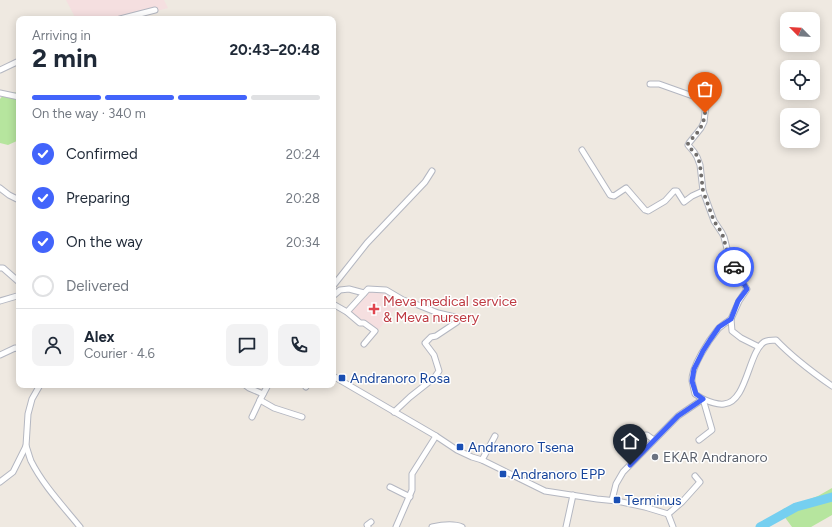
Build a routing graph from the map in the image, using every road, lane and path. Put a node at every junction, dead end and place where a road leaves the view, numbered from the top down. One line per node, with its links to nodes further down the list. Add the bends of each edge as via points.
1 (155, 10): 2 (street)
2 (132, 16)
3 (16, 62): 4 (street)
4 (0, 70)
5 (650, 84): 11 (street, via 659,84 704,100 706,104 704,122 688,143 698,157)
6 (0, 93): 7 (street)
7 (16, 96)
8 (582, 150): 11 (street, via 610,194 614,196 626,188 645,210 648,211 665,201 674,191 677,191 684,202)
9 (432, 171): 15 (street, via 425,182 367,242)
10 (0, 188): 12 (street)
11 (703, 191): 22 (street, via 714,221 722,233 730,260 747,289 738,301)
12 (16, 198)
13 (0, 268): 14 (street)
14 (16, 279)
15 (336, 282)
16 (336, 293): 17 (street, via 349,289)
17 (364, 293): 21 (street); 35 (street, via 368,289 386,290 403,300 455,317 457,322 436,336 430,337 425,343 434,355 439,371)
18 (16, 296): 19 (street)
19 (0, 300)
20 (336, 306): 21 (street)
21 (347, 312): 23 (street, via 375,331)
22 (731, 319): 24 (street, via 732,331); 33 (street, via 719,327 694,369 692,381 696,394)
23 (364, 344)
24 (759, 347): 28 (street, via 765,342 776,340); 33 (street, via 734,400 714,404)
25 (16, 348): 26 (street)
26 (0, 355)
27 (336, 378): 35 (street)
28 (832, 386)
29 (38, 388): 43 (street, via 28,414)
30 (248, 388): 32 (street)
31 (266, 388): 32 (street)
32 (262, 394): 34 (street)
33 (703, 399): 41 (street, via 678,416); 42 (street, via 712,430)
34 (260, 400): 36 (street); 37 (street, via 274,408)
35 (394, 412): 38 (street)
36 (252, 417)
37 (302, 417)
38 (436, 436): 44 (street, via 457,450); 49 (street, via 412,474)
39 (495, 436): 44 (street)
40 (622, 436): 41 (street, via 628,432 637,436 647,435)
41 (654, 440): 50 (street, via 623,472 616,484)
42 (699, 440)
43 (26, 446): 46 (street, via 13,472); 52 (street, via 38,473)
44 (482, 460): 48 (street, via 545,491)
45 (695, 476): 51 (street, via 700,482)
46 (0, 482)
47 (390, 487): 49 (street)
48 (573, 495): 50 (street); 56 (street)
49 (410, 497): 53 (street)
50 (612, 500): 51 (street)
51 (668, 514): 57 (street)
52 (80, 527)
53 (396, 527)
54 (432, 527): 55 (street)
55 (462, 527)
56 (566, 527)
57 (673, 527)

